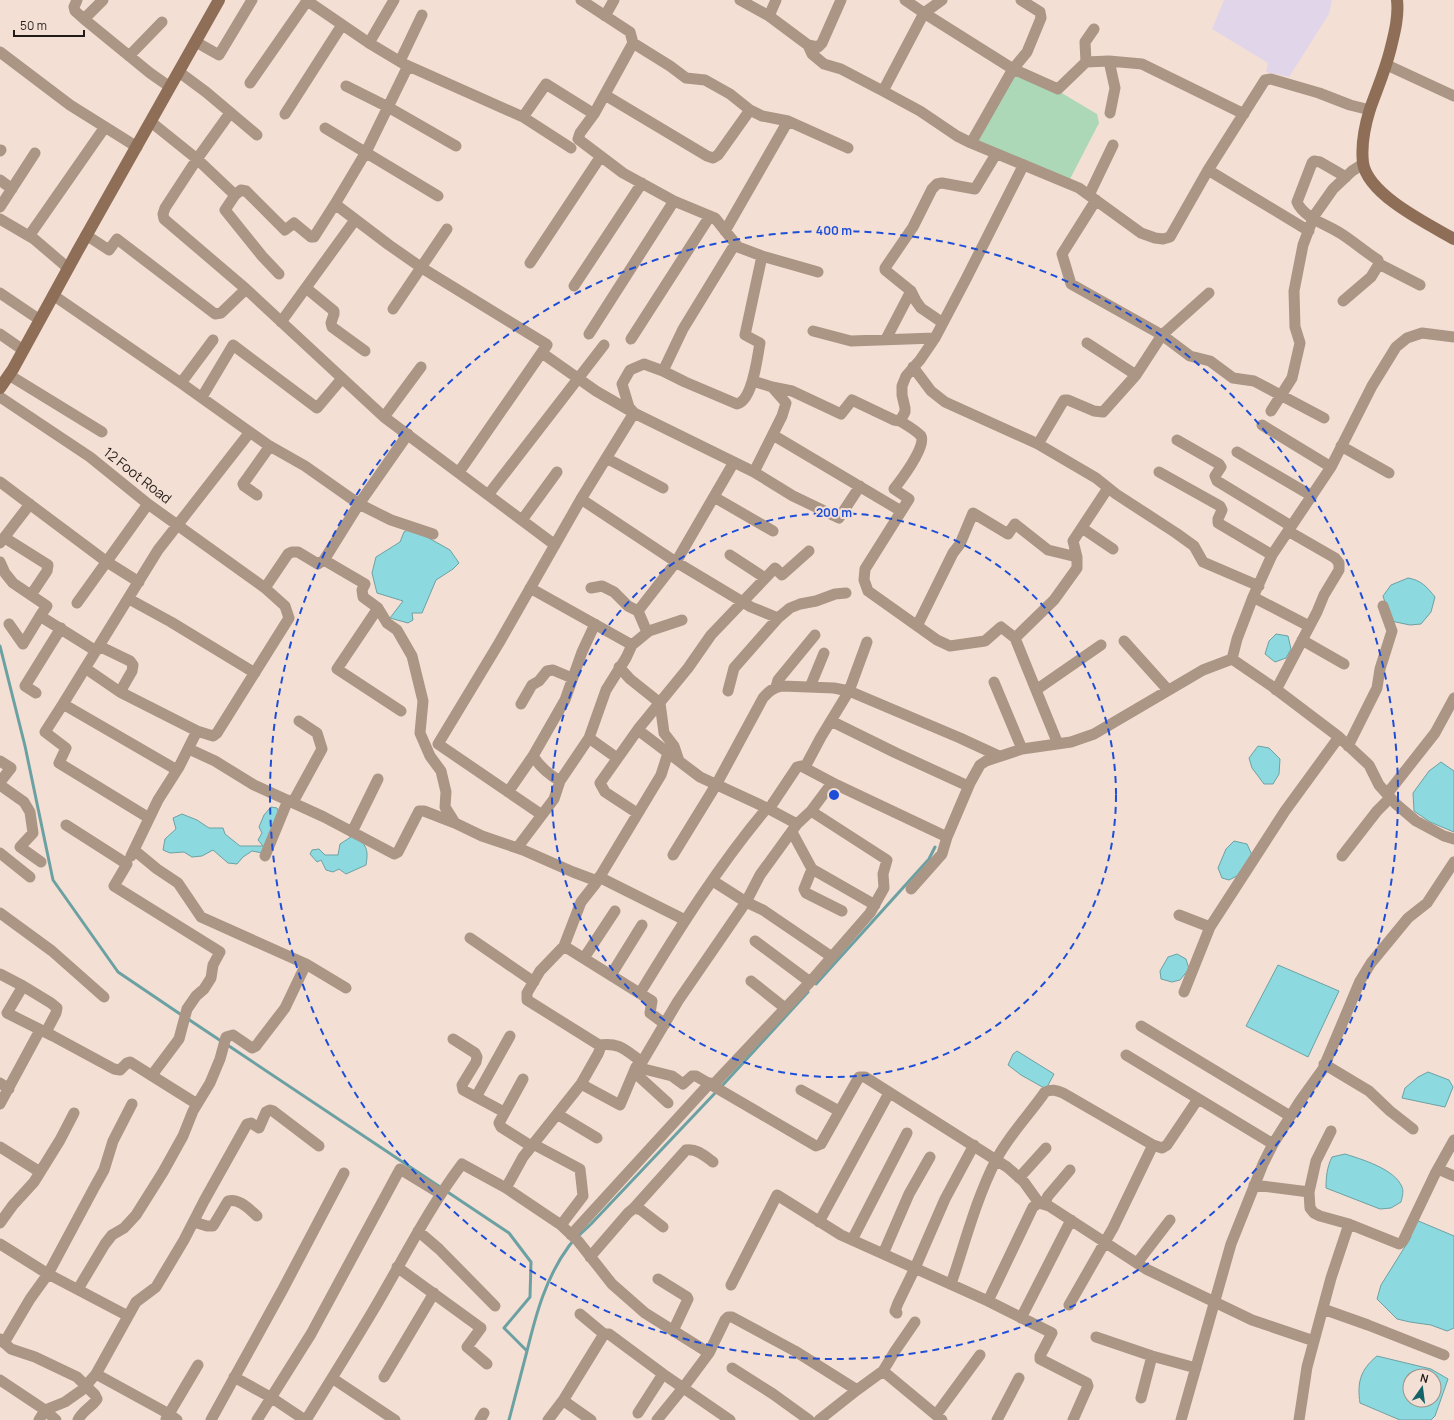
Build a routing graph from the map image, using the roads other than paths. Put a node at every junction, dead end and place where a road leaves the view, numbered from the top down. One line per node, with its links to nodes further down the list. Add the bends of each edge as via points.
1 (77, 0): 20 (street, via 75,11)
2 (103, 0): 20 (street)
3 (219, 0): 24 (street)
4 (252, 0): 24 (street, via 219,55)
5 (307, 0): 22 (street); 36 (street)
6 (394, 0): 25 (street)
7 (580, 0): 18 (street)
8 (614, 0): 18 (street)
9 (740, 0): 19 (street)
10 (776, 0): 19 (street)
11 (841, 0): 27 (street, via 822,43 818,47)
12 (905, 0): 16 (street)
13 (942, 0): 16 (street)
14 (1021, 0): 34 (street, via 1040,12 1041,18 1027,52)
15 (1397, 0): 33 (street, via 1395,28)
16 (924, 13): 34 (street); 39 (street)
17 (422, 15): 32 (street)
18 (605, 16): 26 (street, via 630,32)
19 (769, 16): 27 (street)
20 (84, 19): 29 (street)
21 (162, 22): 29 (street)
22 (342, 25): 25 (street); 47 (street)
23 (1094, 29): 31 (street, via 1085,42)
24 (196, 42): 35 (street)
25 (369, 43): 32 (street)
26 (633, 43): 40 (street); 43 (street, via 686,78 705,80 730,94)
27 (808, 45): 39 (street, via 812,54 824,64 840,69)
28 (1, 55): 53 (street)
29 (129, 56): 38 (street)
30 (1109, 61): 31 (street); 46 (street, via 1115,88); 49 (street, via 1142,64)
31 (1086, 62): 34 (street, via 1058,89)
32 (404, 64): 42 (street); 50 (street)
33 (1387, 65): 41 (street); 44 (street)
34 (1013, 69): 56 (street)
35 (179, 72): 38 (street); 45 (street)
36 (250, 83)
37 (346, 86): 42 (street)
38 (170, 87): 52 (street)
39 (883, 91): 56 (street)
40 (605, 95): 43 (street, via 713,158 718,155); 48 (street)
41 (1454, 96)
42 (388, 107): 58 (street); 62 (street)
43 (750, 110): 51 (street, via 762,116)
44 (1370, 110): 49 (street, via 1271,79 1265,80); 67 (street, via 1362,146)
45 (230, 113): 55 (street); 66 (street)
46 (1110, 113)
47 (285, 114)
48 (594, 114): 50 (street, via 546,84); 65 (street, via 578,139)
49 (1244, 114): 69 (street)
50 (523, 117): 60 (street)
51 (788, 121): 61 (street); 85 (street)
52 (151, 122): 59 (street); 66 (street)
53 (105, 127): 59 (street); 88 (street)
54 (325, 128): 62 (street)
55 (257, 135)
56 (970, 143): 64 (street)
57 (1114, 145): 76 (street)
58 (456, 146)
59 (136, 147): 87 (street)
60 (571, 148)
61 (848, 148)
62 (366, 152): 75 (street); 78 (street)
63 (35, 153): 73 (street)
64 (996, 154): 68 (street); 102 (street, via 975,189 942,183 932,189 914,227 885,268)
65 (601, 156): 72 (street, via 623,173); 92 (street)
66 (197, 159): 74 (street); 101 (street, via 165,208 164,219)
67 (1363, 164): 70 (street); 89 (street, via 1371,181 1391,202)
68 (1023, 166): 76 (street, via 1079,188); 110 (street)
69 (1208, 170): 76 (street, via 1170,237 1155,238 1141,233); 86 (street)
70 (1346, 177): 82 (street, via 1333,189); 82 (street, via 1320,162 1312,163 1297,202)
71 (0, 180): 73 (street)
72 (642, 183): 77 (street); 99 (street)
73 (12, 189): 79 (street)
74 (235, 195): 78 (street, via 241,190 246,191 284,229 294,223 313,238); 97 (street, via 225,210)
75 (438, 196)
76 (1093, 197): 114 (street, via 1062,254 1071,284)
77 (674, 201): 80 (street); 113 (street)
78 (335, 204): 83 (street)
79 (0, 207)
80 (710, 216): 85 (street, via 715,218); 117 (street)
81 (0, 219): 88 (street)
82 (1313, 219): 86 (street); 93 (street, via 1340,233 1378,260)
83 (356, 220): 95 (street); 100 (street)
84 (447, 229): 95 (street)
85 (725, 231): 90 (street)
86 (1308, 231): 136 (street, via 1294,291 1295,327 1300,343 1292,378)
87 (86, 235): 94 (street); 101 (street, via 109,250 117,239 215,314 221,313)
88 (29, 236): 94 (street)
89 (1454, 239)
90 (735, 244): 91 (street); 127 (street, via 683,330)
91 (762, 256): 96 (street); 132 (street, via 745,335 760,343)
92 (530, 263)
93 (1379, 264): 98 (street); 106 (street, via 1370,277)
94 (68, 268): 105 (street)
95 (422, 268): 107 (street); 124 (street, via 546,344)
96 (818, 272)
97 (279, 274)
98 (1420, 285)
99 (574, 286)
100 (306, 288): 109 (street); 123 (street, via 334,312 332,326)
101 (246, 289): 109 (street)
102 (911, 290): 110 (street, via 921,308); 119 (street)
103 (0, 293): 108 (street)
104 (1208, 293): 114 (street)
105 (54, 294): 108 (street); 133 (street)
106 (1343, 301)
107 (393, 309)
108 (40, 320): 122 (street)
109 (281, 322): 130 (street)
110 (942, 323): 116 (street)
111 (813, 331): 119 (street, via 851,341)
112 (0, 334): 122 (street)
113 (589, 334)
114 (1162, 336): 128 (street); 136 (street, via 1190,356 1210,361 1233,378 1254,380)
115 (1454, 337): 152 (street, via 1422,333 1407,338 1396,347 1372,386)
116 (934, 338): 119 (street); 126 (street)
117 (631, 339)
118 (213, 340): 133 (street)
119 (886, 340)
120 (1087, 343): 128 (street)
121 (604, 345): 131 (street)
122 (23, 350): 129 (street)
123 (365, 351)
124 (542, 353): 131 (street); 157 (street)
125 (421, 367): 141 (street)
126 (913, 367): 143 (street, via 902,386 905,412); 150 (street, via 931,391 945,402)
127 (663, 371): 132 (street, via 737,404 745,398); 140 (street, via 644,364 630,370 622,384 629,407)
128 (1136, 374): 150 (street, via 1103,412 1064,400)
129 (9, 375): 134 (street); 145 (street)
130 (343, 379): 138 (street, via 317,408 233,345); 141 (street)
131 (578, 379): 140 (street); 167 (street)
132 (753, 382): 135 (street)
133 (181, 383): 138 (street)
134 (0, 388)
135 (772, 388): 143 (street, via 792,391 841,414 852,400 894,420); 148 (street, via 786,403)
136 (1281, 395): 139 (street); 142 (street)
137 (0, 397): 172 (street, 12 Foot Road, via 90,457)
138 (202, 397): 146 (street)
139 (1271, 411)
140 (634, 413): 154 (street); 155 (street)
141 (384, 417): 147 (street)
142 (1324, 418)
143 (900, 420): 174 (street, via 921,436 922,442 894,489 909,499)
144 (1262, 425): 156 (street)
145 (102, 432)
146 (250, 432): 151 (street); 176 (street)
147 (408, 434): 157 (street); 173 (street)
148 (773, 435): 159 (street); 163 (street)
149 (1177, 440): 178 (street, via 1219,464 1221,468 1216,481)
150 (1038, 444): 165 (street, via 1096,478)
151 (270, 446): 166 (street, via 243,484); 173 (street, via 305,466)
152 (1341, 446): 156 (street); 161 (street)
153 (1237, 452): 168 (street)
154 (606, 458): 164 (street); 170 (street)
155 (734, 462): 159 (street); 169 (street)
156 (1331, 467): 168 (street)
157 (459, 472): 167 (street)
158 (557, 472): 175 (street)
159 (754, 472): 163 (street, via 793,496 839,518)
160 (1159, 472): 186 (street, via 1220,506 1222,510 1218,522)
161 (1389, 473)
162 (0, 482): 171 (street)
163 (860, 486): 174 (street)
164 (663, 488)
165 (1108, 488): 177 (street); 194 (street, via 1194,546 1203,562)
166 (257, 495)
167 (488, 495): 175 (street)
168 (1312, 496): 178 (street)
169 (714, 497): 179 (street); 191 (street)
170 (581, 499): 182 (street); 191 (street)
171 (30, 504): 181 (street); 190 (street)
172 (148, 504): 176 (street, 12 Foot Road); 190 (street)
173 (359, 504): 180 (street, via 391,520); 188 (street)
174 (901, 511): 212 (street, via 865,569 864,580 868,591)
175 (522, 520): 182 (street)
176 (178, 525): 193 (street, via 158,550); 195 (street, 12 Foot Road)
177 (1082, 528): 183 (street); 187 (street, via 1073,541)
178 (1290, 528): 186 (street); 213 (street, via 1339,563 1339,570)
179 (773, 531)
180 (433, 534)
181 (2, 541): 199 (street, via 48,565 47,571)
182 (555, 545): 196 (street)
183 (1113, 549)
184 (810, 551): 192 (street, via 782,575 775,568)
185 (730, 555): 192 (street)
186 (1272, 555): 194 (street)
187 (1077, 557): 212 (street, via 1048,550 1015,524 1008,534 973,513 960,544 952,553); 217 (street, via 1077,568 1054,600)
188 (324, 560): 195 (street, via 318,564 298,552 292,552); 205 (street, via 365,584 362,590 363,597)
189 (0, 562): 199 (street, via 13,583)
190 (107, 562): 193 (street); 203 (street)
191 (676, 562): 202 (street); 206 (street)
192 (765, 578): 202 (street)
193 (139, 582): 201 (street)
194 (1259, 586): 200 (street)
195 (265, 588): 229 (street, 12 Foot Road, via 285,606 289,618)
196 (530, 588): 211 (street); 270 (street, via 438,744)
197 (591, 588): 206 (street, via 602,586)
198 (846, 593): 208 (street, via 800,604)
199 (31, 595): 207 (street, via 47,606)
200 (1253, 597): 213 (street); 225 (street)
201 (129, 599): 223 (street); 229 (street)
202 (742, 602): 208 (street); 242 (street, via 711,635)
203 (77, 603)
204 (1383, 606): 253 (street, via 1392,631 1377,688)
205 (378, 608): 245 (street, via 337,669); 278 (street, via 387,623 397,630 412,656 423,701 420,733 430,756 441,771 446,792 445,807)
206 (638, 611): 215 (street)
207 (40, 616): 210 (street, via 22,644); 214 (street)
208 (778, 618): 237 (street, via 734,668)
209 (682, 620): 215 (street)
210 (9, 624)
211 (595, 624): 221 (street); 230 (street)
212 (917, 626): 217 (street, via 950,646 985,641 1001,627)
213 (1310, 626): 218 (street)
214 (61, 628): 223 (street); 240 (street, via 25,686)
215 (647, 632): 221 (street)
216 (815, 635): 232 (street, via 778,680)
217 (1015, 638): 234 (street)
218 (1302, 640): 226 (street); 236 (street)
219 (1124, 641): 235 (street)
220 (867, 642): 238 (street)
221 (632, 645): 227 (street)
222 (1101, 645): 234 (street)
223 (97, 648): 228 (street); 239 (street, via 130,661 133,665)
224 (824, 653): 233 (street)
225 (1232, 659): 235 (street, via 1203,670); 236 (street)
226 (1344, 664)
227 (619, 667): 242 (street, via 630,680); 251 (street, via 606,690)
228 (85, 668): 239 (street); 243 (street)
229 (255, 673): 249 (street, via 215,735 212,737)
230 (572, 678): 244 (street, via 553,670 547,671 532,685); 257 (street, via 565,700)
231 (994, 682): 255 (street)
232 (776, 687): 233 (street); 268 (street, via 764,698)
233 (810, 687): 238 (street)
234 (1036, 690): 252 (street)
235 (1168, 690): 252 (street, via 1094,734)
236 (1276, 690): 250 (street)
237 (728, 691)
238 (849, 691): 247 (street); 258 (street)
239 (120, 692): 249 (street)
240 (36, 693)
241 (1454, 698): 271 (street, via 1435,733)
242 (660, 703): 248 (street); 261 (street, via 664,733 674,746)
243 (63, 704): 263 (street); 277 (street, via 45,732 66,748 59,763)
244 (522, 704)
245 (401, 711)
246 (299, 721): 272 (street, via 317,733 322,749)
247 (831, 721): 262 (street); 269 (street)
248 (638, 730): 256 (street); 259 (street)
249 (196, 731): 254 (street)
250 (1339, 737): 253 (street); 306 (street, via 1285,811)
251 (589, 738): 259 (street); 265 (street)
252 (1058, 744): 255 (street)
253 (1348, 746): 271 (street, via 1368,765 1379,785)
254 (188, 749): 263 (street); 272 (street, via 216,761 254,785)
255 (1022, 749): 258 (street)
256 (668, 753): 261 (street); 275 (street, via 661,775)
257 (533, 756): 265 (street, via 538,765); 270 (street)
258 (999, 756): 269 (street, via 980,765)
259 (617, 758): 275 (street, via 600,782 601,787)
260 (0, 761): 266 (street, via 11,768)
261 (679, 761): 268 (street)
262 (805, 767): 267 (street); 273 (street, via 797,767)
263 (177, 770): 277 (street)
264 (378, 779): 281 (street)
265 (560, 781): 276 (street, via 554,799)
266 (0, 783): 290 (street, via 24,802 30,812 34,833 20,846)
267 (832, 783): 274 (street); 282 (street)
268 (716, 785): 273 (street); 287 (street)
269 (968, 786): 282 (street)
270 (508, 792): 276 (street)
271 (1389, 796): 283 (street, via 1416,821); 289 (street)
272 (291, 801): 281 (street); 288 (street)
273 (768, 809): 280 (street); 296 (street, via 746,832)
274 (811, 811): 280 (street); 299 (street, via 886,860 884,888)
275 (637, 813): 295 (street)
276 (542, 815): 284 (street)
277 (149, 818): 285 (street)
278 (455, 823): 281 (street, via 419,811 398,852 394,854); 284 (street)
279 (66, 824): 292 (street)
280 (794, 828): 293 (street); 298 (street, via 760,875)
281 (352, 832)
282 (947, 837): 297 (street, via 942,854)
283 (1454, 839)
284 (517, 848): 295 (street, via 573,872)
285 (134, 850): 292 (street); 312 (street, via 178,883 202,917)
286 (0, 853): 294 (street)
287 (673, 855)
288 (265, 856)
289 (1342, 856)
290 (41, 862)
291 (1454, 862): 332 (street, via 1427,903 1408,918 1366,970)
292 (127, 864): 335 (street, via 114,886 220,952 213,965 211,978 187,1009 179,1039)
293 (812, 869): 299 (street); 301 (street, via 805,884 806,893)
294 (30, 877)
295 (598, 879): 304 (street); 309 (street, via 581,902)
296 (712, 881): 298 (street); 304 (street)
297 (911, 889)
298 (746, 902): 310 (street, via 763,910); 324 (street)
299 (874, 905): 310 (street)
300 (615, 911): 311 (street)
301 (842, 911)
302 (0, 913): 322 (street, via 56,954)
303 (1179, 915): 306 (street)
304 (685, 920): 321 (street)
305 (642, 926): 314 (street)
306 (1210, 927): 320 (street)
307 (470, 938): 316 (street)
308 (755, 941): 317 (street)
309 (564, 946): 311 (street); 316 (street, via 540,970)
310 (832, 957): 317 (street)
311 (584, 958): 314 (street)
312 (306, 964): 319 (street); 347 (street, via 285,1008 256,1046 252,1048 233,1035 226,1036 210,1083)
313 (0, 974): 318 (street)
314 (611, 975): 321 (street)
315 (751, 981): 323 (street)
316 (534, 982): 329 (street, via 527,993 527,1000)
317 (810, 982): 323 (street)
318 (22, 986): 326 (street, via 57,1008); 326 (street, via 7,1013)
319 (346, 988)
320 (1184, 992)
321 (640, 993): 324 (street, via 652,1001 652,1015)
322 (104, 997)
323 (785, 1008): 339 (street)
324 (665, 1024): 333 (street)
325 (1141, 1026): 352 (street)
326 (43, 1031): 335 (street, via 114,1069 120,1070 130,1062); 338 (street)
327 (510, 1036): 334 (street)
328 (453, 1039): 331 (street)
329 (599, 1045): 333 (street, via 618,1046); 337 (street, via 598,1054)
330 (1126, 1055): 343 (street)
331 (477, 1057): 334 (street); 342 (street, via 462,1085 463,1090)
332 (1324, 1064): 352 (street); 353 (street, via 1369,1091 1390,1112)
333 (637, 1067): 337 (street, via 620,1105); 339 (street, via 672,1076 683,1084 692,1076 696,1076); 344 (street)
334 (492, 1068): 342 (street)
335 (152, 1075): 347 (street)
336 (523, 1079): 349 (street)
337 (581, 1084): 351 (street)
338 (5, 1086): 345 (street)
339 (715, 1087): 348 (street, via 816,1146 821,1144); 390 (street)
340 (801, 1090): 348 (street)
341 (889, 1093): 348 (street, via 865,1077 859,1077); 361 (street); 385 (street)
342 (476, 1097): 349 (street)
343 (1198, 1099): 358 (street, via 1167,1145 1162,1148); 359 (street)
344 (668, 1103)
345 (0, 1104)
346 (132, 1104): 399 (street, via 113,1141 104,1170)
347 (197, 1104): 403 (street, via 183,1136 143,1206 130,1222 105,1244)
348 (839, 1111)
349 (504, 1112): 360 (street, via 499,1123 501,1127)
350 (74, 1114): 370 (street)
351 (557, 1114): 356 (street); 360 (street)
352 (1290, 1116): 359 (street)
353 (1413, 1129)
354 (1331, 1131): 377 (street, via 1316,1162)
355 (907, 1133): 391 (street)
356 (597, 1138)
357 (1454, 1140): 368 (street)
358 (1153, 1144): 366 (street, via 1063,1093 1051,1090 1045,1092); 392 (street)
359 (1273, 1144): 374 (street)
360 (532, 1145): 375 (street, via 522,1157); 387 (street, via 580,1168 583,1196)
361 (974, 1145): 366 (street); 398 (street, via 945,1199)
362 (0, 1146): 370 (street)
363 (319, 1146): 384 (street, via 273,1111 268,1111 259,1128 251,1123 247,1124)
364 (1046, 1148): 373 (street)
365 (930, 1157): 394 (street, via 909,1194)
366 (996, 1160): 373 (street); 401 (street, via 983,1189)
367 (713, 1162): 379 (street, via 698,1151 686,1150)
368 (1438, 1169): 372 (street); 386 (street, via 1401,1243)
369 (1070, 1170): 378 (street)
370 (40, 1172): 381 (street)
371 (344, 1173): 431 (street, via 284,1289)
372 (1454, 1176)
373 (1019, 1178): 378 (street)
374 (1254, 1185): 377 (street); 406 (street, via 1231,1244)
375 (506, 1188): 376 (street, via 462,1164); 387 (street)
376 (443, 1191): 389 (street); 439 (street, via 400,1169 311,1334)
377 (1309, 1192): 386 (street, via 1310,1208 1314,1213)
378 (1041, 1204): 382 (street); 405 (street, via 1033,1207)
379 (634, 1208): 388 (street, via 641,1210); 395 (street)
380 (257, 1216): 384 (street, via 233,1200 228,1201 213,1226)
381 (1, 1219)
382 (1071, 1220): 392 (street); 413 (street)
383 (1170, 1220): 396 (street)
384 (194, 1222): 412 (street, via 156,1287 136,1302)
385 (819, 1222): 391 (street); 402 (street, via 777,1195)
386 (1349, 1224): 409 (street)
387 (561, 1225): 390 (street)
388 (662, 1228)
389 (418, 1231): 397 (street); 408 (street)
390 (575, 1238): 395 (street)
391 (852, 1240): 394 (street)
392 (1104, 1242): 396 (street); 407 (street)
393 (0, 1244): 399 (street)
394 (883, 1254): 398 (street)
395 (590, 1257): 415 (street, via 612,1284 645,1313)
396 (1137, 1263): 406 (street)
397 (397, 1267): 404 (street); 433 (street)
398 (915, 1268): 401 (street); 410 (street, via 898,1303 895,1311)
399 (48, 1274): 403 (street); 418 (street)
400 (658, 1279): 415 (street, via 688,1299)
401 (951, 1284): 405 (street)
402 (731, 1285)
403 (78, 1289): 412 (street)
404 (434, 1293): 424 (street, via 481,1328 467,1347); 432 (street)
405 (988, 1301): 413 (street)
406 (1215, 1302): 419 (street, via 1252,1320); 427 (street)
407 (1069, 1305)
408 (495, 1306)
409 (1323, 1309): 419 (street); 422 (street)
410 (897, 1313)
411 (580, 1314): 416 (street)
412 (128, 1316): 429 (street)
413 (1021, 1318): 460 (street, via 1052,1333 1040,1359 1087,1383)
414 (915, 1322): 428 (street)
415 (673, 1331): 420 (street)
416 (604, 1334): 430 (street, via 609,1334); 441 (street)
417 (1096, 1337): 423 (street)
418 (2, 1341): 436 (street, via 11,1349 35,1357 77,1377)
419 (1314, 1342): 462 (street, via 1307,1367)
420 (709, 1353): 437 (street); 438 (street, via 725,1320 732,1317 795,1351)
421 (980, 1355): 445 (street)
422 (1444, 1355)
423 (1152, 1356): 427 (street); 440 (street)
424 (487, 1364)
425 (198, 1365): 444 (street)
426 (732, 1368): 457 (street)
427 (1196, 1368): 461 (street)
428 (883, 1371): 438 (street); 445 (street)
429 (96, 1374): 436 (street); 444 (street)
430 (663, 1374): 437 (street); 443 (street)
431 (234, 1377): 439 (street); 449 (street)
432 (384, 1377)
433 (332, 1378): 451 (street); 452 (street)
434 (1019, 1378): 459 (street)
435 (0, 1380): 442 (street)
436 (86, 1386): 442 (street, via 65,1402); 448 (street, via 97,1398)
437 (683, 1388): 455 (street); 456 (street)
438 (857, 1390): 458 (street)
439 (272, 1398): 450 (street); 451 (street)
440 (1141, 1398)
441 (564, 1399): 453 (street); 454 (street)
442 (45, 1410): 446 (street); 447 (street)
443 (638, 1412)
444 (171, 1418)
445 (939, 1418)
446 (39, 1420)
447 (56, 1420)
448 (78, 1420)
449 (211, 1420)
450 (257, 1420)
451 (305, 1420)
452 (395, 1420)
453 (548, 1420)
454 (591, 1420)
455 (657, 1420)
456 (730, 1420)
457 (809, 1420)
458 (819, 1420)
459 (997, 1420)
460 (1073, 1420)
461 (1181, 1420)
462 (1299, 1420)

